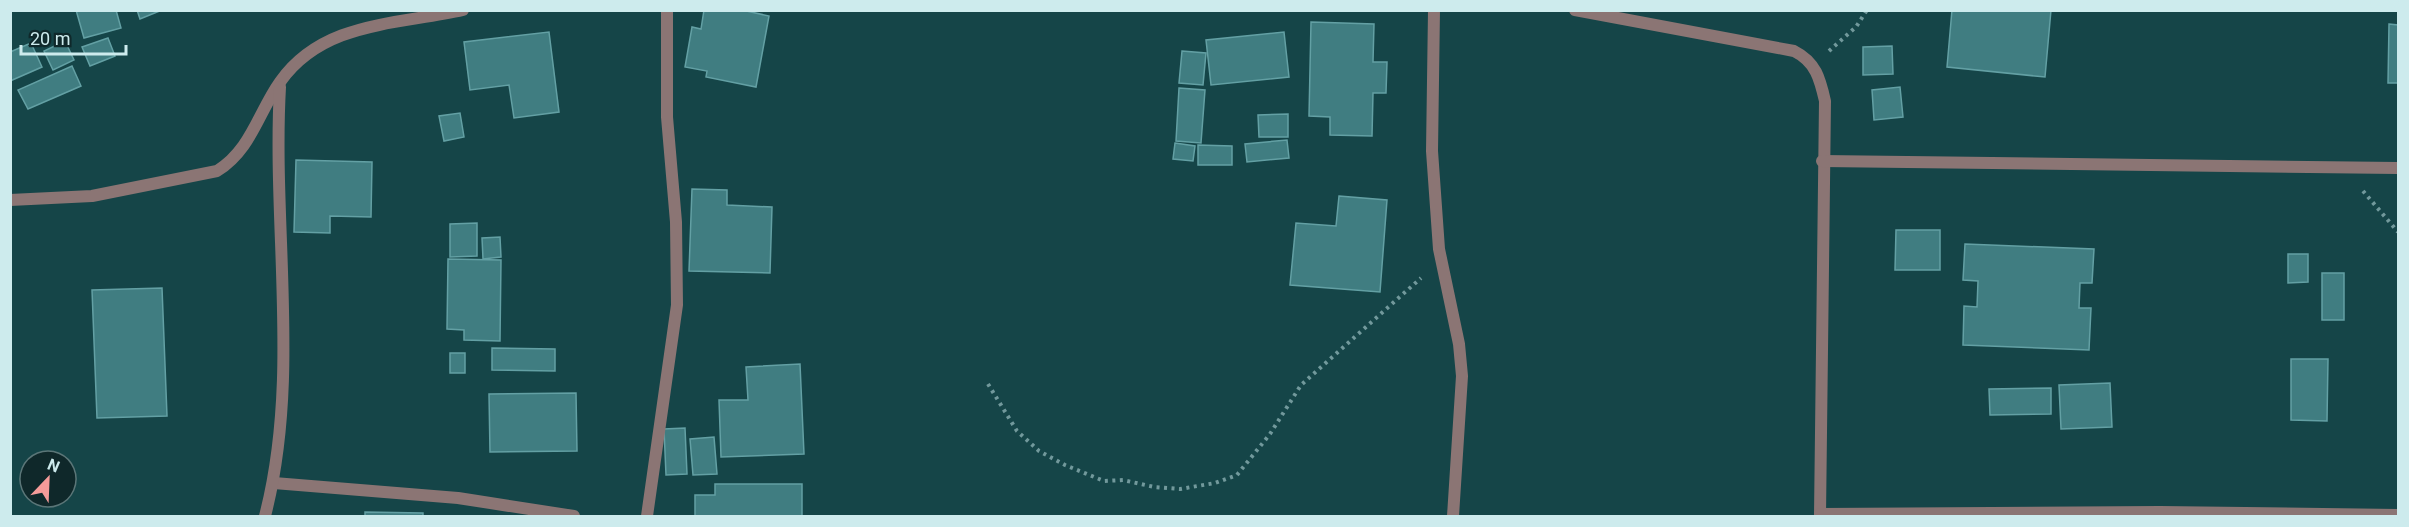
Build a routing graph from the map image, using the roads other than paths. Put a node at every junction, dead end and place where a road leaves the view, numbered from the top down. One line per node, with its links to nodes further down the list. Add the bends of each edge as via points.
1 (463, 10): 7 (street, via 380,24 335,37 314,48)
2 (667, 10): 17 (street, via 667,117 676,222 676,305)
3 (1434, 10): 18 (street, via 1432,151 1439,249 1462,376)
4 (1575, 10): 6 (street)
5 (1659, 10): 6 (street)
6 (1662, 25): 8 (street, via 1794,51 1810,62 1818,73 1825,101)
7 (280, 82): 10 (street, via 246,144 229,164 217,171 92,196); 11 (street, via 282,388)
8 (1822, 161): 9 (street); 13 (street)
9 (2398, 168)
10 (10, 200)
11 (274, 483): 15 (street); 16 (street, via 458,498)
12 (2160, 514): 13 (street); 14 (street)
13 (1820, 515)
14 (2398, 515)
15 (265, 516)
16 (574, 516)
17 (647, 516)
18 (1452, 516)

